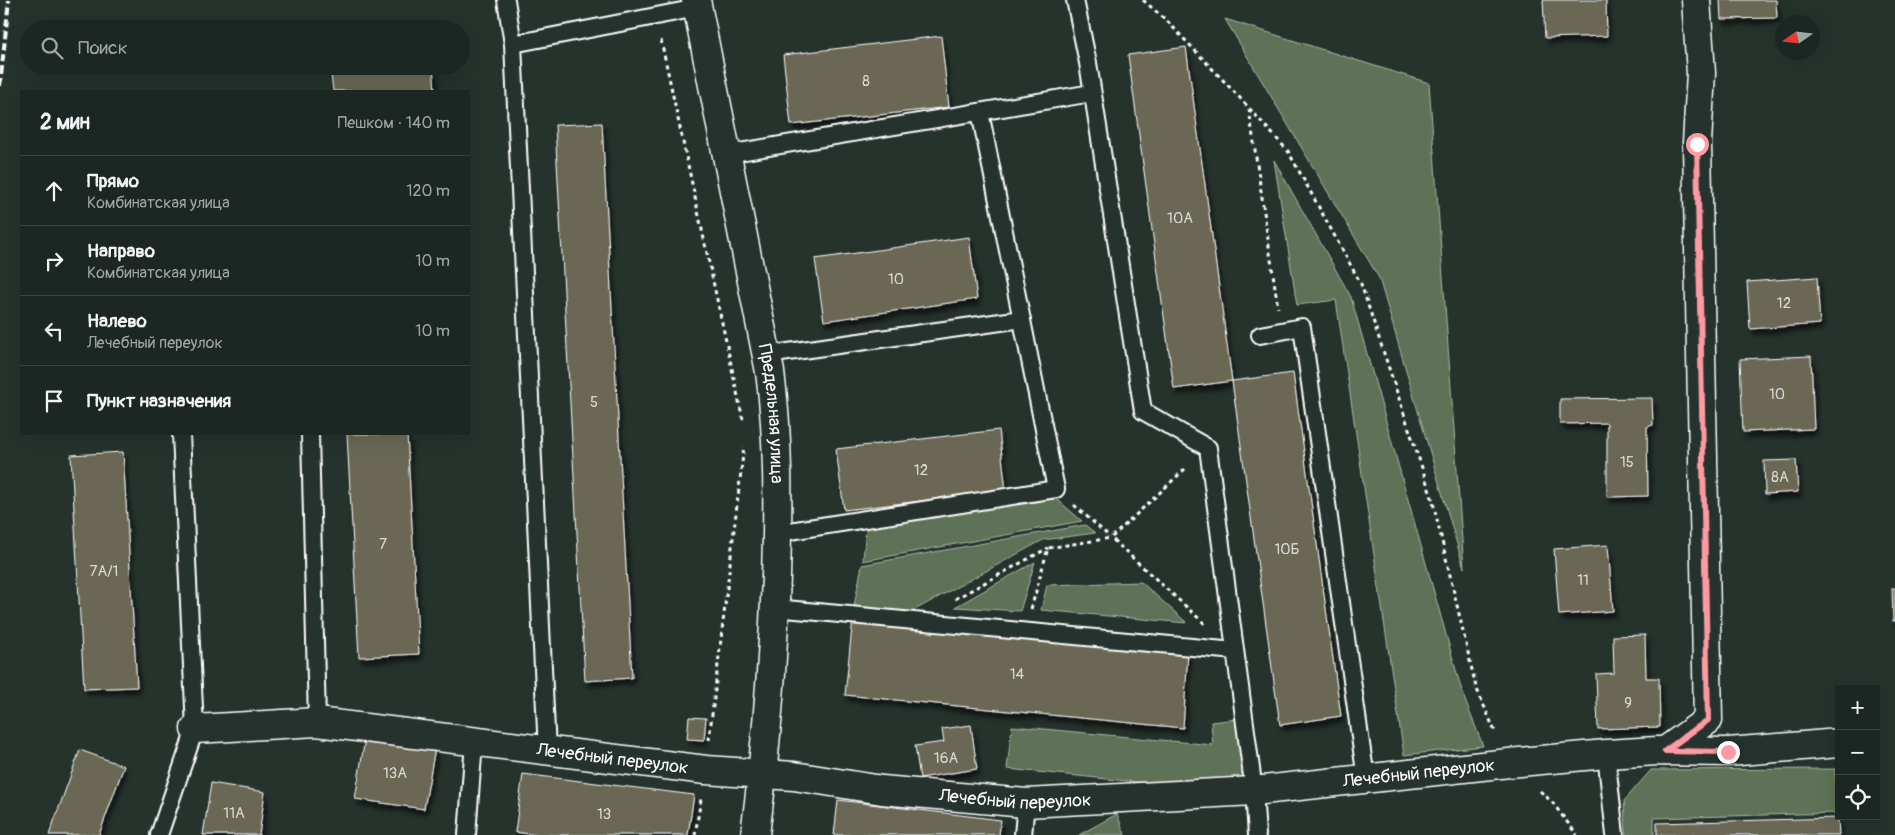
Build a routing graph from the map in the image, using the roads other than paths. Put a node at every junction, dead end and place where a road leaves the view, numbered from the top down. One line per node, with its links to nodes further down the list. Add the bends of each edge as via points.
1 (506, 0): 5 (lane)
2 (1075, 0): 6 (lane)
3 (1696, 0): 22 (street, via 1701,73 1697,144 1708,720)
4 (696, 4): 5 (lane, via 656,16); 8 (street, Предельная улица)
5 (513, 44): 21 (lane)
6 (1092, 93): 7 (lane); 16 (lane, via 1143,411 1208,448)
7 (980, 112): 8 (lane); 9 (lane)
8 (727, 154): 11 (street, Предельная улица)
9 (1022, 319): 11 (lane); 14 (lane, via 1056,489)
10 (1260, 335): 25 (lane, via 1302,327)
11 (767, 355): 14 (street, Предельная улица, via 776,414)
12 (181, 435): 18 (lane)
13 (310, 435): 17 (lane)
14 (777, 533): 15 (street, Предельная улица)
15 (775, 608): 16 (lane); 24 (street, Предельная улица)
16 (1235, 651): 26 (lane)
17 (317, 722): 18 (street, Лечебный переулок); 19 (street, Лечебный переулок)
18 (195, 729): 28 (lane)
19 (474, 742): 21 (street, Лечебный переулок); 29 (lane)
20 (1835, 743): 22 (street, Лечебный переулок, via 1728,752)
21 (547, 751): 24 (street, Лечебный переулок)
22 (1665, 751): 23 (street, Лечебный переулок)
23 (1606, 754): 25 (street, Лечебный переулок); 33 (lane)
24 (763, 774): 27 (street, Лечебный переулок, via 882,790); 30 (street, Предельная улица)
25 (1366, 779): 26 (street, Лечебный переулок)
26 (1254, 791): 27 (street, Лечебный переулок); 32 (lane)
27 (1026, 803): 31 (lane)
28 (159, 835)
29 (467, 835)
30 (755, 835)
31 (1023, 835)
32 (1257, 835)
33 (1615, 835)

